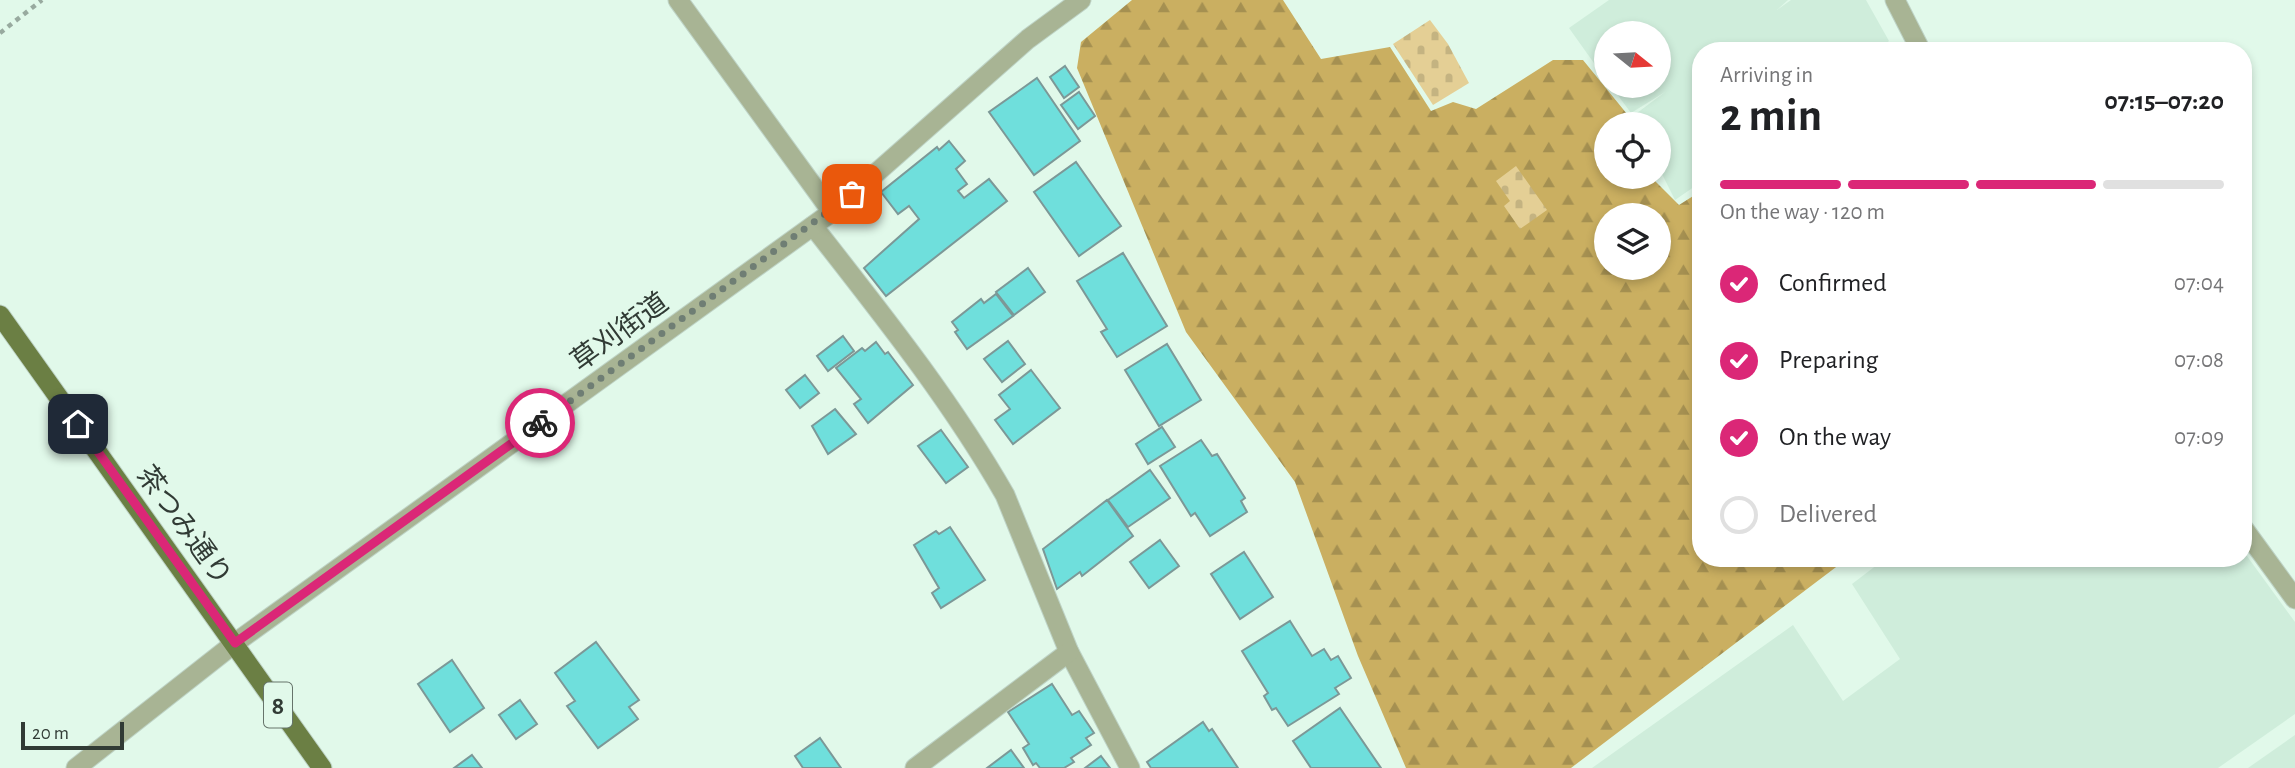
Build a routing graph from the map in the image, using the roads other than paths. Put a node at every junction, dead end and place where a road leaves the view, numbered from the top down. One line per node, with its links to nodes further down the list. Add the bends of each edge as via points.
1 (678, 0): 5 (street)
2 (1081, 0): 5 (street, 草刈街道, via 1028,39)
3 (1895, 0): 4 (street)
4 (1916, 42)
5 (832, 212): 6 (street, 草刈街道)
6 (813, 226): 10 (street, 草刈街道); 11 (street, via 947,400 992,472)
7 (0, 315): 10 (main road, 茶つみ通り / 8)
8 (2252, 540): 9 (street)
9 (2295, 599)
10 (235, 643): 12 (street, 草刈街道); 13 (main road, 茶つみ通り / 8)
11 (1069, 652): 14 (street); 15 (street)
12 (76, 768)
13 (322, 768)
14 (915, 768)
15 (1130, 768)

